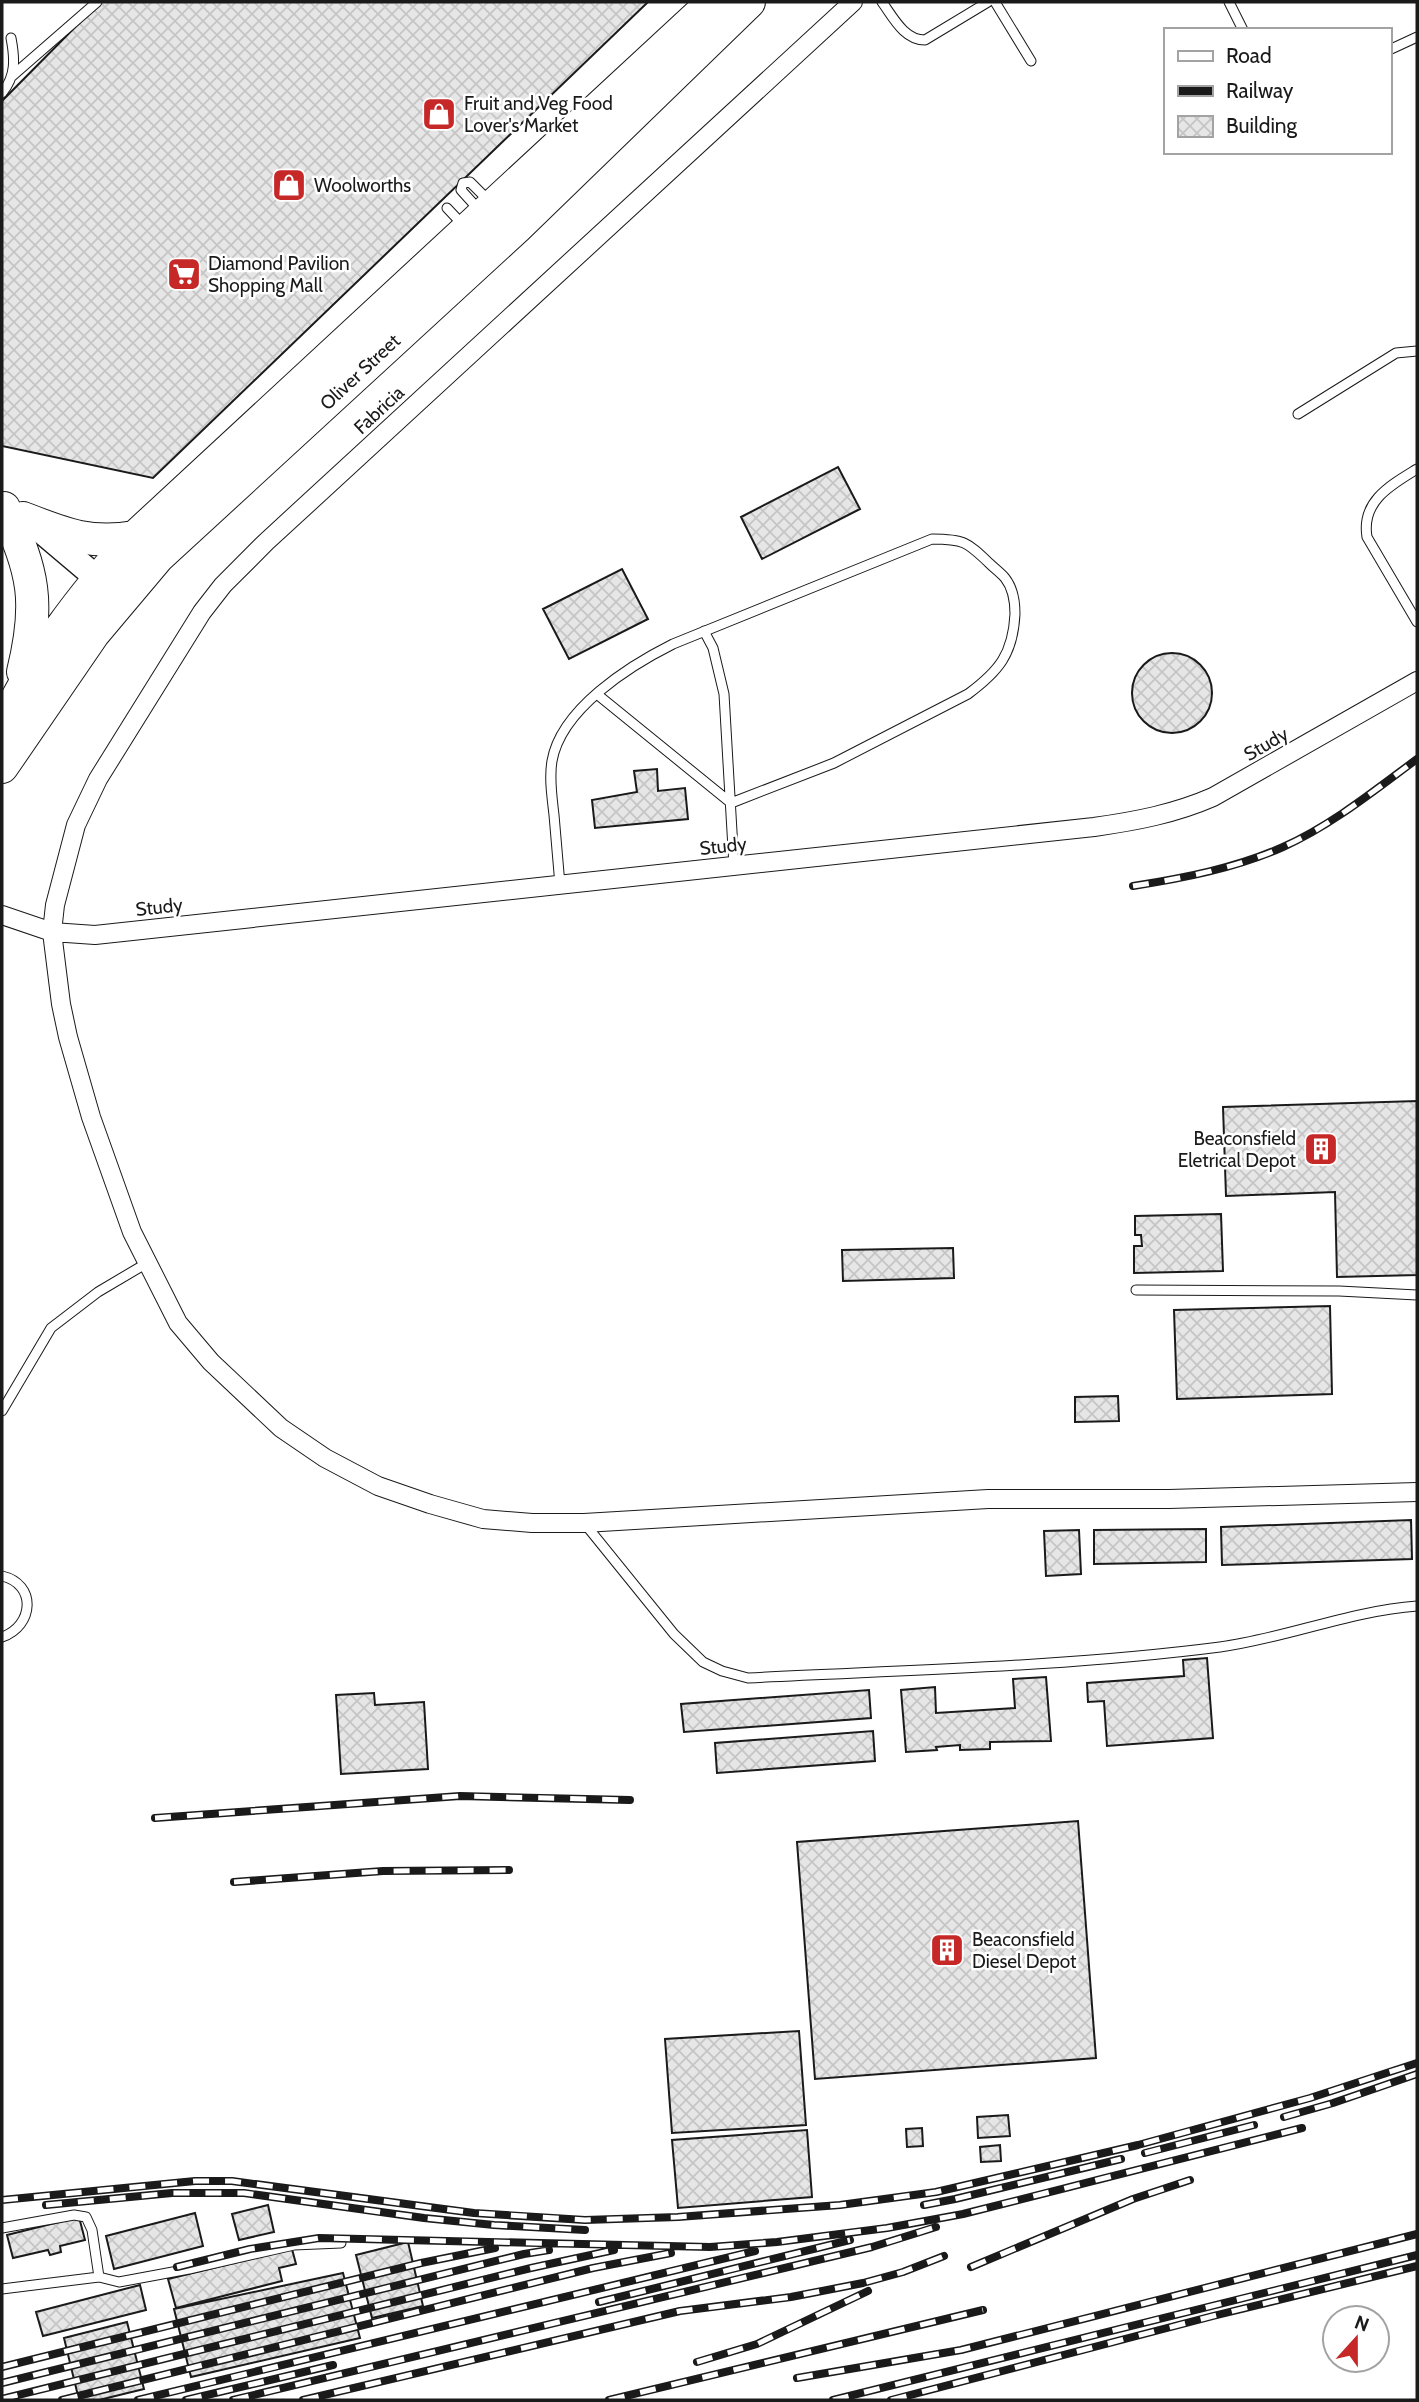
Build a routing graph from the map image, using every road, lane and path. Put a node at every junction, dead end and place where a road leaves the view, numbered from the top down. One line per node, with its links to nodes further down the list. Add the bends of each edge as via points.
1 (97, 2): 14 (lane)
2 (713, 2): 16 (highway, Oliver Street)
3 (749, 2): 16 (highway, Oliver Street)
4 (853, 2): 35 (street, Fabricia, via 223,585 90,793 70,846)
5 (881, 2): 6 (lane, via 917,40 925,40)
6 (988, 2)
7 (995, 2): 13 (lane)
8 (1229, 2): 9 (lane)
9 (1242, 28)
10 (1417, 37): 12 (lane)
11 (11, 38): 14 (lane, via 15,63)
12 (1391, 49)
13 (1031, 61)
14 (11, 77): 15 (lane)
15 (2, 93)
16 (489, 226): 21 (highway, Oliver Street); 23 (highway, Oliver Street)
17 (1417, 351): 18 (lane, via 1396,353)
18 (1298, 414)
19 (1417, 469): 24 (lane, via 1375,500 1365,527)
20 (10, 511): 21 (highway, via 94,540); 22 (street); 27 (highway, via 33,592 30,641)
21 (135, 537): 22 (highway, Oliver Street)
22 (98, 578): 23 (street); 27 (highway, Oliver Street)
23 (122, 598): 30 (highway, Oliver Street)
24 (1417, 622)
25 (704, 631): 28 (lane, via 650,656); 31 (lane, via 721,675); 31 (lane, via 932,539 954,539 972,547 1006,579 1015,600 1014,636 1004,659 968,694 834,763)
26 (1417, 681): 32 (street, Study, via 1250,778 1184,810 1094,827)
27 (18, 694): 29 (highway, Oliver Street)
28 (598, 695): 31 (lane); 33 (lane, via 559,737 552,761)
29 (2, 729)
30 (2, 767)
31 (731, 803): 32 (lane)
32 (734, 866): 33 (street, Study)
33 (560, 885): 35 (street, Study, via 95,935)
34 (2, 915): 35 (street, Study)
35 (52, 932): 36 (street, Fabricia, via 61,1004 79,1077 120,1203)
36 (147, 1263): 39 (lane, via 54,1324); 41 (street, Fabricia, via 178,1324 211,1362 281,1428 325,1458 378,1486 483,1518)
37 (1136, 1290): 38 (lane)
38 (1417, 1295)
39 (2, 1411)
40 (1417, 1492): 41 (street, Fabricia, via 988,1499)
41 (584, 1523): 43 (lane, via 674,1634 703,1662 748,1678 1096,1659 1223,1647 1387,1608)
42 (2, 1576): 44 (lane, via 23,1590 27,1609 19,1628)
43 (1417, 1606)
44 (2, 1637)
45 (2, 2228): 47 (lane, via 74,2215 86,2217)
46 (341, 2243): 47 (lane, via 294,2245 119,2282)
47 (99, 2277): 48 (lane)
48 (2, 2289)

